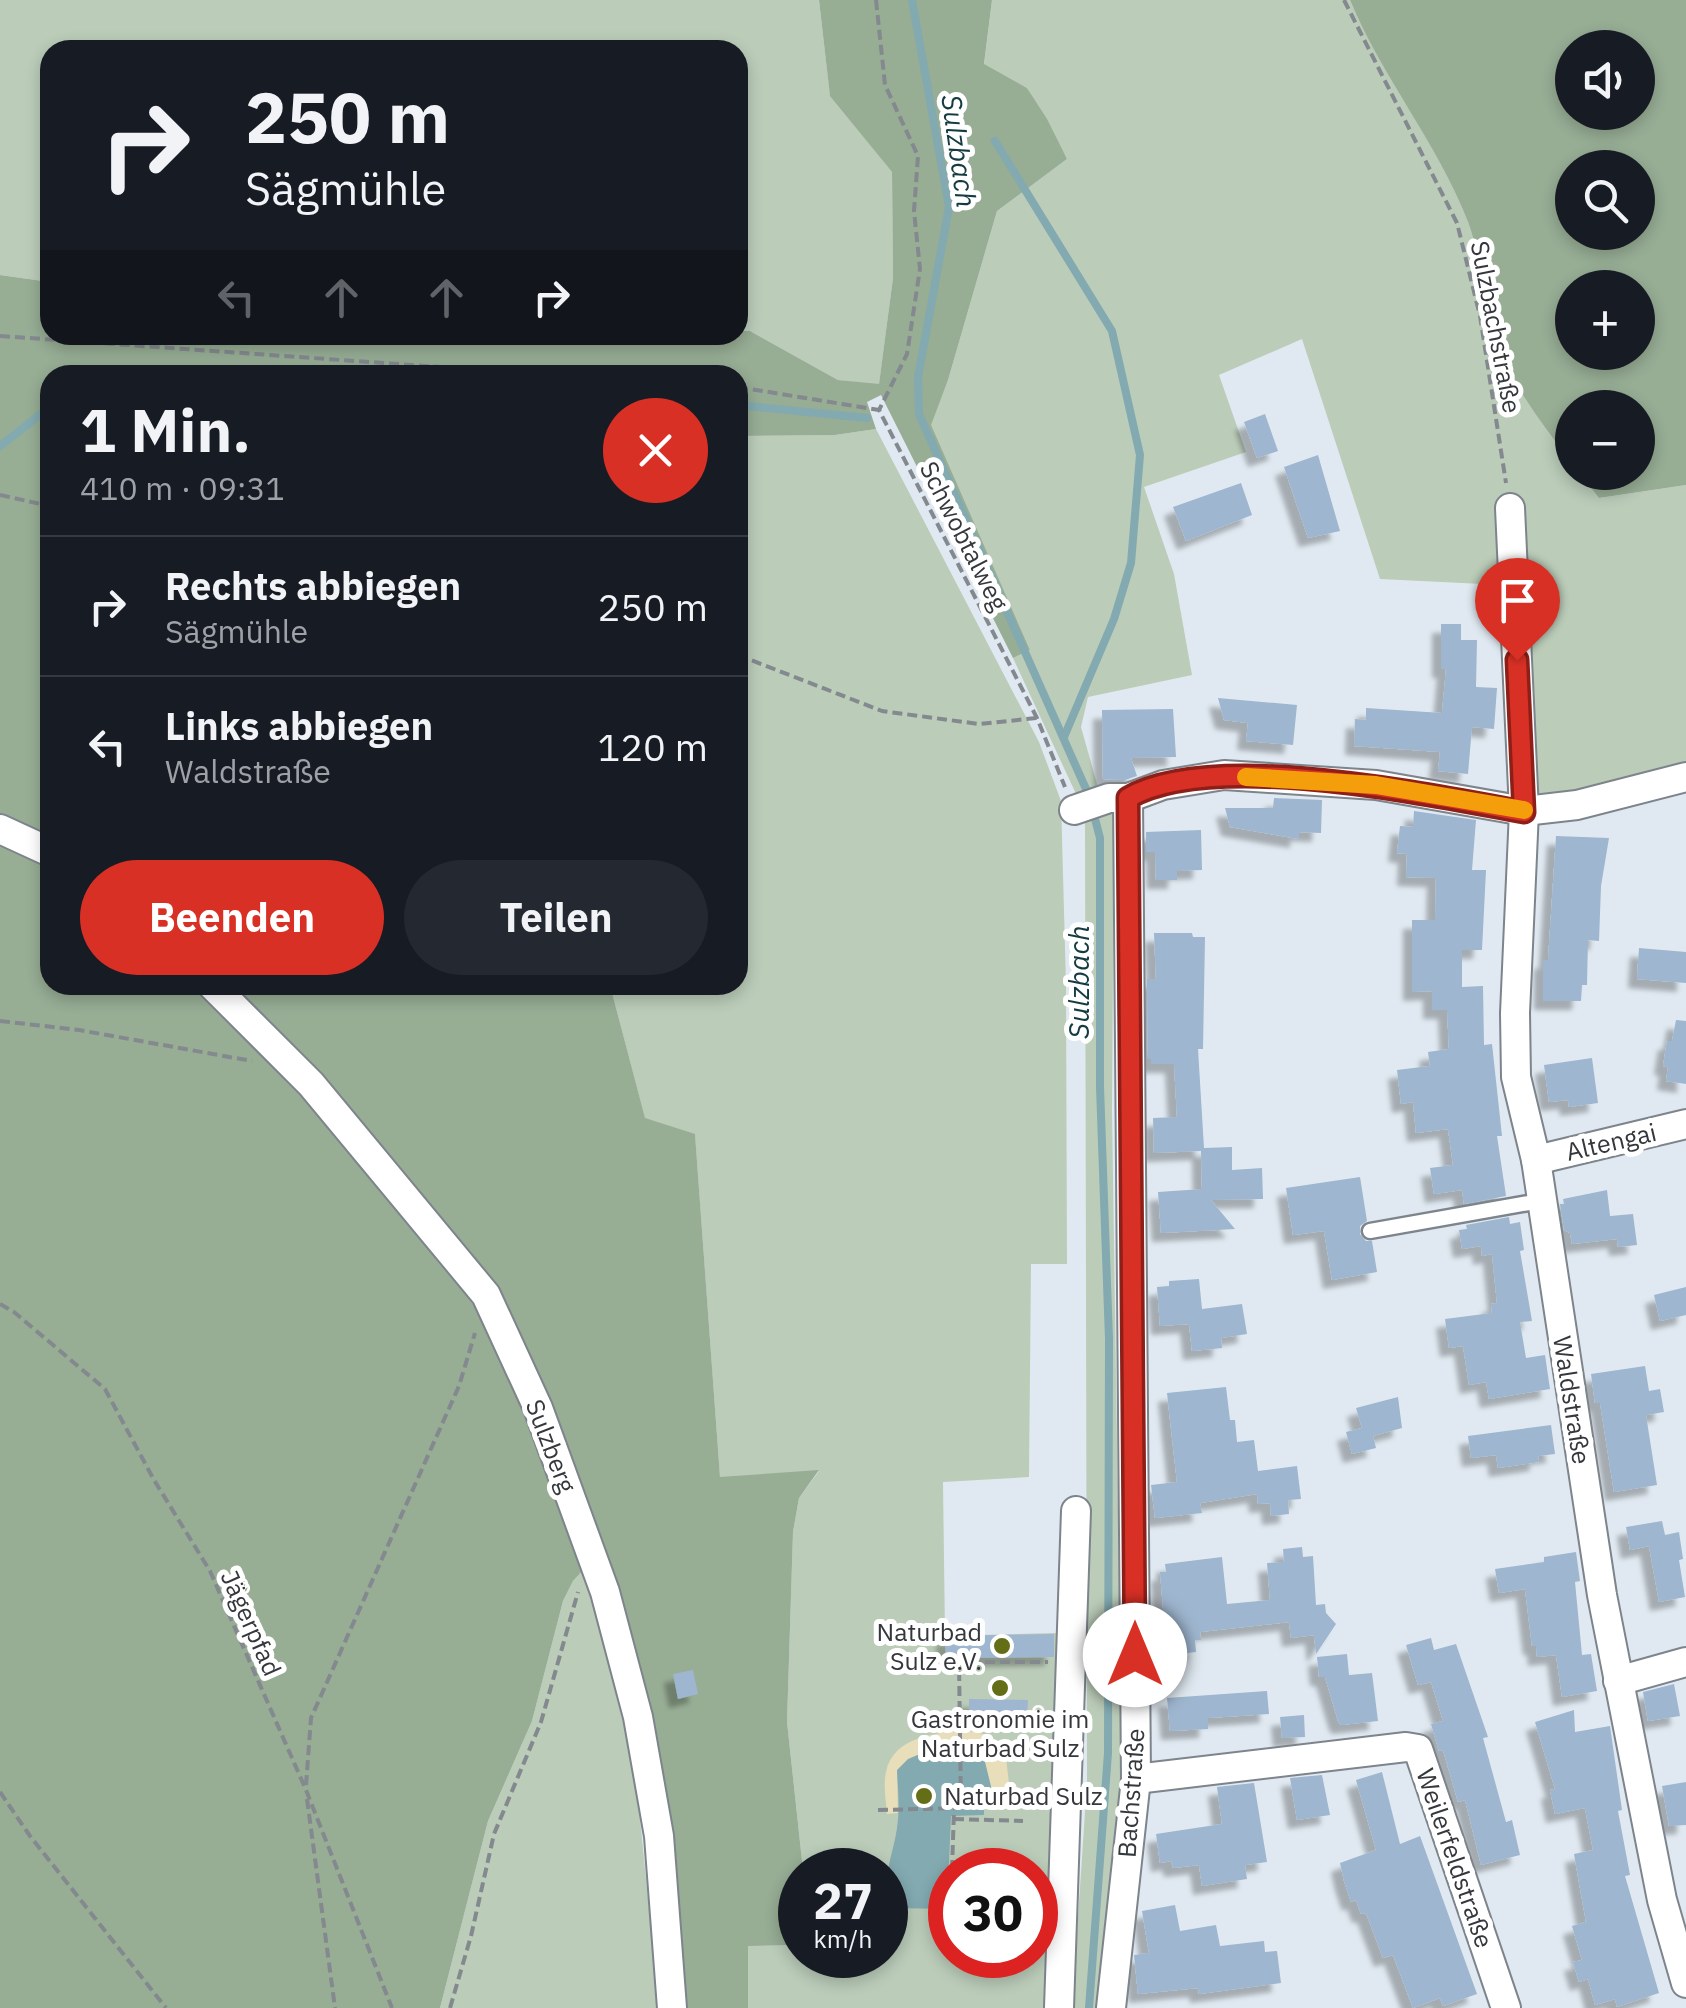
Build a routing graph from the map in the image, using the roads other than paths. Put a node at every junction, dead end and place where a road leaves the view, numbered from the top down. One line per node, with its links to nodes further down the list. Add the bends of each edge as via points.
1 (1510, 508): 3 (street, Waldstraße)
2 (1686, 777): 3 (street)
3 (1524, 812): 8 (street, Waldstraße, via 1516,1078); 14 (street, Bachstraße, via 1376,785 1224,776 1099,803)
4 (0, 829): 5 (street)
5 (40, 847)
6 (222, 995): 16 (street, Sulzberg, via 298,1072 486,1295 538,1408 597,1570 638,1718 659,1836)
7 (1686, 1124): 8 (street, Altengai)
8 (1536, 1160): 9 (street, Waldstraße)
9 (1540, 1201): 10 (lane); 13 (street, Waldstraße)
10 (1370, 1230)
11 (1076, 1511): 17 (street)
12 (1686, 1662): 13 (street)
13 (1618, 1681): 15 (street, Waldstraße, via 1662,1900)
14 (1136, 1779): 18 (street, Bachstraße); 19 (street, Weilerfeldstraße, via 1418,1749)
15 (1686, 1983)
16 (672, 2008)
17 (1060, 2008)
18 (1111, 2008)
19 (1506, 2008)

